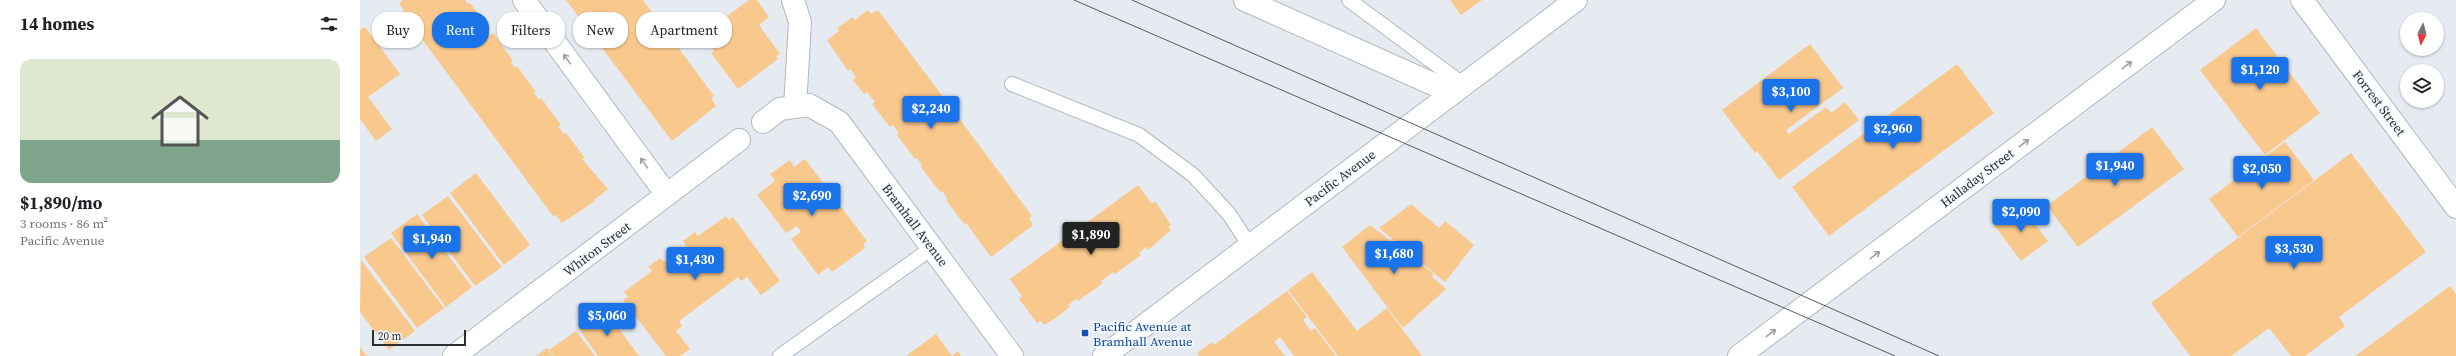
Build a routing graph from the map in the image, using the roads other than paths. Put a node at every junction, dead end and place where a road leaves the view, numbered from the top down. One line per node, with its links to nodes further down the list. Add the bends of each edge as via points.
1 (524, 0): 13 (street, one-way to 1)
2 (793, 0): 10 (street, via 800,22)
3 (1245, 0): 9 (street)
4 (1348, 0): 9 (lane)
5 (1576, 0): 9 (street, Pacific Avenue)
6 (2214, 0): 21 (street, Halladay Street, one-way to 6)
7 (2302, 0): 14 (street, Forrest Street)
8 (1012, 84): 15 (lane, via 1139,135 1193,175 1229,214)
9 (1458, 89): 15 (street, Pacific Avenue)
10 (802, 106): 11 (street, via 780,109); 16 (street, Bramhall Avenue, via 839,122)
11 (763, 122)
12 (739, 140): 13 (street, Whiton Street)
13 (667, 195): 17 (street, Whiton Street)
14 (2456, 207)
15 (1250, 246): 20 (street, Pacific Avenue)
16 (932, 248): 18 (lane); 19 (street, Bramhall Avenue)
17 (454, 356)
18 (780, 356)
19 (1012, 356)
20 (1104, 356)
21 (1739, 356)

